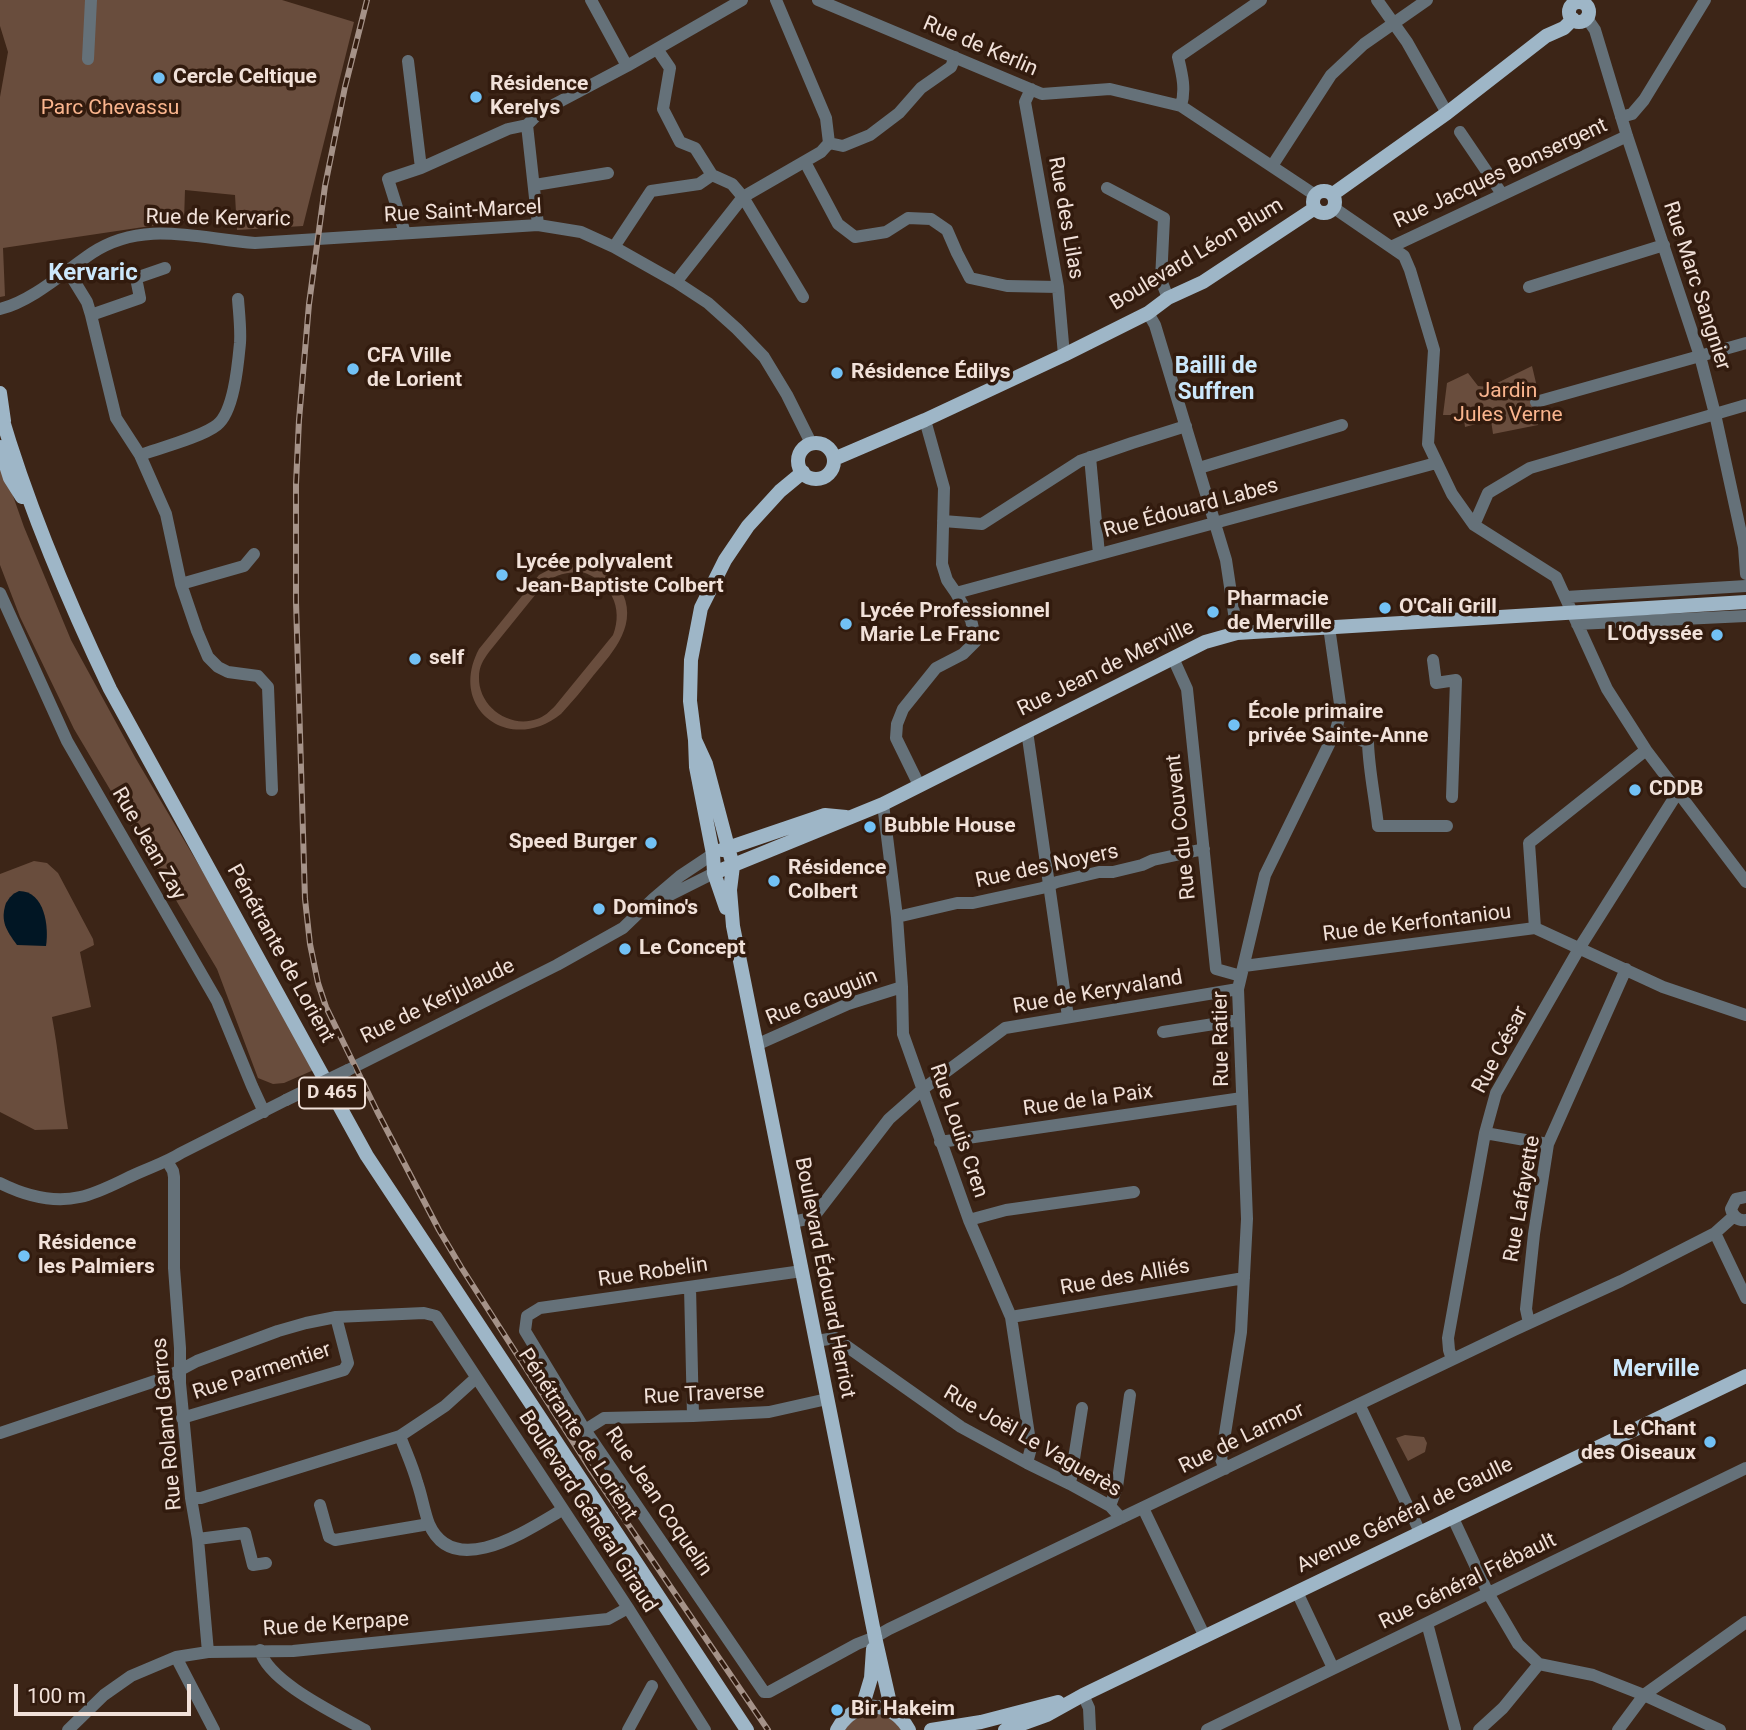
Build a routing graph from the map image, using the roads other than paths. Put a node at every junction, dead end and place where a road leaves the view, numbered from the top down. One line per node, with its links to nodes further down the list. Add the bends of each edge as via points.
1 (91, 0): 14 (street)
2 (591, 0): 16 (street)
3 (742, 0): 12 (street)
4 (776, 0): 24 (street, via 826,118)
5 (818, 0): 13 (street, Rue de Kerlin)
6 (1261, 0): 18 (street, via 1178,57 1183,79)
7 (1377, 0): 11 (street)
8 (1427, 0): 11 (street)
9 (1704, 0): 20 (street, via 1644,100 1632,114)
10 (1581, 9): 19 (main road); 20 (street, Rue Marc Sangnier, via 1595,30)
11 (1394, 23): 19 (street); 26 (street, via 1331,75)
12 (657, 49): 16 (street); 29 (street, via 670,68 663,109 680,142 695,148)
13 (955, 57): 17 (street, Rue de Kerlin); 24 (street, via 951,67 870,135 843,146)
14 (88, 59)
15 (408, 61): 27 (street)
16 (627, 66): 21 (street, via 540,112)
17 (1031, 89): 18 (street, Rue de Kerlin, via 1042,94 1110,89); 45 (street, Rue des Lilas, via 1026,102)
18 (1181, 106): 26 (street, Rue de Kerlin)
19 (1447, 113): 34 (main road)
20 (1622, 117): 23 (street, Rue Marc Sangnier)
21 (527, 125): 27 (street); 30 (street)
22 (1460, 132): 32 (street)
23 (1627, 136): 32 (street, Rue Jacques Bonsergent); 39 (street, Rue Marc Sangnier)
24 (830, 143): 25 (street)
25 (805, 162): 33 (street); 45 (street, via 838,224 855,237 886,232 908,218 931,219 947,230 971,278 1007,286)
26 (1272, 166): 35 (street, Rue de Kerlin)
27 (421, 168): 37 (street, via 388,179)
28 (608, 173): 30 (street)
29 (712, 175): 33 (street, via 732,184); 40 (street, via 699,184 651,191)
30 (535, 185): 36 (street)
31 (1107, 188): 48 (street, via 1164,218 1161,280)
32 (1502, 194): 41 (street, Rue Jacques Bonsergent)
33 (743, 197): 44 (street); 47 (street)
34 (1334, 201): 35 (main road, Boulevard Léon Blum, via 1328,213 1317,211); 41 (street)
35 (1315, 202): 48 (main road, Boulevard Léon Blum, via 1203,282)
36 (538, 225): 37 (street, Rue Saint-Marcel); 40 (street, Rue Saint-Marcel, via 581,232)
37 (405, 233): 38 (street, Rue Saint-Marcel)
38 (318, 238): 43 (street, Rue de Kervaric, via 255,243 182,233 143,235 94,252)
39 (1664, 245): 46 (street); 55 (street, Rue Marc Sangnier)
40 (614, 247): 44 (street, Rue Saint-Marcel)
41 (1391, 247): 70 (street, via 1404,256 1410,270 1434,350 1428,444)
42 (165, 268): 52 (street, via 136,278 141,298)
43 (68, 271): 50 (street, Rue de Kervaric); 52 (street)
44 (676, 282): 65 (street, Rue Saint-Marcel, via 708,303 764,357)
45 (1058, 287): 54 (street, Rue des Lilas)
46 (1529, 287)
47 (803, 297)
48 (1168, 298): 51 (main road, Boulevard Léon Blum)
49 (238, 299): 67 (street, via 240,341 227,412 210,430)
50 (5, 308)
51 (1148, 313): 54 (main road, Boulevard Léon Blum); 63 (street)
52 (91, 315): 67 (street, via 116,418)
53 (1746, 343): 55 (street)
54 (1064, 355): 61 (main road, Boulevard Léon Blum)
55 (1700, 356): 57 (street); 60 (street, Rue Marc Sangnier)
56 (0, 393): 64 (main road)
57 (1536, 402)
58 (1746, 405): 60 (street)
59 (0, 411): 64 (main road, Pénétrante de Lorient / D 465)
60 (1715, 414): 76 (street, via 1530,468 1488,493); 79 (street, Rue Marc Sangnier)
61 (925, 420): 69 (main road, Boulevard Léon Blum); 74 (street, via 944,488)
62 (1342, 425): 71 (street)
63 (1186, 426): 68 (street); 71 (street)
64 (5, 429): 73 (main road, Pénétrante de Lorient / D 465)
65 (811, 443): 69 (main road, via 826,446); 72 (main road, via 800,453 798,463)
66 (0, 447): 73 (main road, via 10,478)
67 (140, 456): 80 (street, via 166,514)
68 (1090, 457): 74 (street, via 982,524); 78 (street)
69 (834, 459): 72 (main road, via 830,471 820,478)
70 (1436, 463): 75 (street, Rue Édouard Labes); 76 (street)
71 (1199, 468): 75 (street)
72 (803, 472): 94 (main road, via 748,526 701,608 691,660)
73 (36, 520): 199 (main road, Pénétrante de Lorient / D 465, via 115,699 367,1156)
74 (943, 521): 83 (street, via 942,564)
75 (1214, 523): 78 (street, Rue Édouard Labes); 89 (street, via 1230,579)
76 (1475, 525): 84 (street, via 1556,577)
77 (254, 554): 80 (street, via 244,566)
78 (1099, 554): 83 (street, Rue Édouard Labes)
79 (1746, 573)
80 (181, 584): 97 (street, via 208,657 228,672 258,676 268,687)
81 (1746, 586): 84 (street)
82 (0, 593): 126 (street, Rue Jean Zay, via 67,741 218,1001)
83 (956, 593): 96 (street, via 971,620 975,640 963,654 936,668 903,709 897,724 896,738)
84 (1566, 597): 87 (street)
85 (1746, 602): 87 (main road, Rue Jean de Merville)
86 (1746, 616): 87 (street)
87 (1575, 618): 88 (main road, Rue Jean de Merville); 95 (street, via 1607,690)
88 (1329, 627): 89 (main road, Rue Jean de Merville); 92 (street, Rue Ratier, via 1341,711)
89 (1237, 633): 90 (main road, Rue Jean de Merville)
90 (1173, 658): 93 (main road, Rue Jean de Merville); 104 (street, Rue du Couvent, via 1187,689)
91 (1433, 660): 99 (street, via 1436,683 1456,680)
92 (1336, 730): 102 (street, via 1368,743 1378,826); 117 (street, Rue Ratier, via 1265,875)
93 (1027, 731): 96 (main road, Rue Jean de Merville); 110 (street)
94 (695, 740): 103 (main road); 105 (main road)
95 (1646, 750): 98 (street); 114 (street, via 1529,843)
96 (919, 785): 100 (main road, Rue Jean de Merville)
97 (272, 790)
98 (1678, 792): 106 (street); 115 (street, Rue César)
99 (1452, 797)
100 (883, 804): 101 (main road, Rue de Kerjulaude); 112 (street, Rue Louis Cren)
101 (851, 817): 103 (main road, Rue de Kerjulaude, via 825,816); 107 (main road, Rue de Kerjulaude)
102 (1447, 826)
103 (728, 847): 105 (main road, Rue de Kerjulaude); 107 (main road, Boulevard Édouard Herriot)
104 (1204, 849): 110 (street, Rue des Noyers); 117 (street, Rue du Couvent, via 1216,969)
105 (713, 854): 107 (main road); 108 (main road, Boulevard Édouard Herriot); 111 (street, Rue de Kerjulaude)
106 (1742, 865): 109 (street)
107 (733, 866): 108 (main road, Rue de Kerjulaude); 113 (main road, Boulevard Édouard Herriot)
108 (714, 873): 111 (street, Rue de Kerjulaude); 113 (main road, Boulevard Édouard Herriot)
109 (1746, 882)
110 (1050, 885): 112 (street, Rue des Noyers); 120 (street)
111 (653, 899): 126 (street, Rue de Kerjulaude, bridge, via 623,928 557,965)
112 (897, 917): 118 (street, Rue Louis Cren)
113 (733, 926): 123 (main road, Boulevard Édouard Herriot)
114 (1535, 928): 115 (street, Rue de Kerfontaniou); 117 (street, Rue de Kerfontaniou)
115 (1580, 947): 116 (street, Rue de Kerfontaniou); 127 (street, Rue César, via 1496,1093)
116 (1626, 969): 119 (street, Rue de Kerfontaniou, via 1663,987); 129 (street, Rue Lafayette)
117 (1241, 977): 120 (street, Rue de Keryvaland); 121 (street, Rue Ratier)
118 (902, 987): 123 (street, Rue Gauguin, via 848,1004); 124 (street, Rue Louis Cren, via 903,1034)
119 (1746, 1015)
120 (1068, 1017): 124 (street, Rue de Keryvaland, via 1005,1028)
121 (1239, 1020): 122 (street); 125 (street, Rue Ratier)
122 (1163, 1032)
123 (756, 1045): 136 (main road, Boulevard Édouard Herriot)
124 (923, 1089): 128 (street, Rue Louis Cren); 136 (street, Rue de Keryvaland, via 889,1119 815,1215)
125 (1242, 1098): 128 (street, Rue de la Paix); 139 (street, Rue Ratier, via 1247,1219)
126 (264, 1112): 130 (street, Rue de Kerjulaude)
127 (1485, 1133): 129 (street); 147 (street, Rue César, via 1448,1338)
128 (940, 1142): 135 (street, Rue Louis Cren)
129 (1548, 1144): 144 (street, Rue Lafayette, via 1526,1309)
130 (167, 1161): 131 (street, Rue de Kerjulaude, via 79,1197 34,1196); 148 (street, Rue Roland Garros, via 175,1192 174,1268)
131 (0, 1183)
132 (1134, 1192): 135 (street, via 1006,1210)
133 (1745, 1195): 134 (street, via 1732,1205)
134 (1740, 1218): 137 (street, Rue de Larmor)
135 (969, 1220): 143 (street, Rue Louis Cren)
136 (792, 1222): 138 (main road, Boulevard Édouard Herriot)
137 (1715, 1233): 141 (street); 144 (street, Rue de Larmor)
138 (802, 1272): 140 (street, Rue Robelin); 146 (main road, Boulevard Édouard Herriot)
139 (1244, 1278): 143 (street, Rue des Alliés); 162 (street, Rue Ratier, via 1241,1332 1221,1459)
140 (690, 1287): 145 (street, Rue Robelin, via 540,1308 527,1316); 155 (street)
141 (1746, 1298)
142 (337, 1317): 148 (street, via 278,1331); 150 (street, Boulevard Général Giraud, via 436,1316); 156 (street, Rue Parmentier, via 348,1363 344,1370)
143 (1011, 1317): 160 (street, Rue Louis Cren, via 1031,1448)
144 (1529, 1323): 147 (street, Rue de Larmor)
145 (525, 1331): 157 (street, Rue Jean Coquelin)
146 (816, 1341): 152 (main road, Boulevard Édouard Herriot); 160 (street, Rue Joël Le Vaguerès, via 835,1338 961,1427)
147 (1452, 1359): 153 (street, Rue de Larmor)
148 (181, 1369): 156 (street, Rue Roland Garros); 158 (street)
149 (1746, 1376): 169 (main road, Avenue Général de Gaulle)
150 (476, 1378): 159 (street); 168 (street, Boulevard Général Giraud)
151 (1130, 1395): 166 (street, via 1117,1487)
152 (827, 1399): 155 (street, Rue Traverse, via 769,1412); 180 (main road, Boulevard Édouard Herriot)
153 (1359, 1404): 162 (street, Rue de Larmor); 172 (street)
154 (1082, 1408): 163 (street)
155 (693, 1416): 157 (street, Rue Traverse, via 604,1418)
156 (183, 1418): 164 (street, Rue Roland Garros)
157 (585, 1430): 188 (street, Rue Jean Coquelin)
158 (0, 1433)
159 (400, 1436): 164 (street); 171 (street)
160 (1027, 1463): 163 (street, Rue Joël Le Vaguerès)
161 (1746, 1468): 176 (street, Rue Général Frébault)
162 (1225, 1469): 167 (street, Rue de Larmor)
163 (1070, 1484): 166 (street, Rue Joël Le Vaguerès)
164 (191, 1498): 173 (street, Rue Roland Garros)
165 (320, 1504): 171 (street, via 329,1537 335,1540)
166 (1110, 1506): 170 (street, Rue Joël Le Vaguerès)
167 (1143, 1508): 170 (street, Rue de Larmor); 181 (street)
168 (562, 1510): 171 (street, via 508,1540 480,1549 448,1545); 177 (street, Boulevard Général Giraud)
169 (1452, 1516): 172 (main road, Avenue Général de Gaulle); 176 (street)
170 (1121, 1518): 180 (street, Rue de Larmor)
171 (429, 1524)
172 (1420, 1532): 175 (main road, Avenue Général de Gaulle)
173 (198, 1538): 174 (street, via 245,1533 253,1565); 183 (street, Rue Roland Garros)
174 (267, 1563)
175 (1297, 1592): 181 (main road, Avenue Général de Gaulle); 186 (street)
176 (1488, 1593): 179 (street, Rue Général Frébault); 185 (street, via 1518,1644)
177 (628, 1608): 182 (street, Rue de Kerpape, via 608,1619 293,1651); 198 (street, Boulevard Général Giraud)
178 (1746, 1622): 190 (street)
179 (1427, 1623): 186 (street, Rue Général Frébault); 193 (street)
180 (874, 1637): 188 (street, Rue de Larmor); 191 (main road, Boulevard Édouard Herriot, via 871,1678); 192 (main road, Boulevard Édouard Herriot)
181 (1205, 1637): 189 (main road, Avenue Général de Gaulle)
182 (260, 1650): 183 (street, Rue de Kerpape); 196 (street, via 284,1683)
183 (208, 1652): 184 (street, Rue de Kerpape)
184 (176, 1657): 194 (street, Rue de Kerpape, via 131,1676); 195 (street)
185 (1539, 1664): 190 (street, via 1593,1675); 206 (street)
186 (1333, 1668): 205 (street, Rue Général Frébault)
187 (652, 1686): 197 (street)
188 (764, 1692)
189 (1083, 1695): 202 (main road, Avenue Général de Gaulle); 203 (main road, Avenue Général de Gaulle, via 1047,1715); 204 (street)
190 (1644, 1695): 207 (street); 208 (street)
191 (862, 1708): 192 (main road); 200 (main road, via 846,1717)
192 (892, 1712): 201 (main road)
193 (1455, 1729)
194 (68, 1730)
195 (214, 1730)
196 (365, 1730)
197 (628, 1730)
198 (705, 1730)
199 (747, 1730)
200 (837, 1730)
201 (909, 1730)
202 (931, 1730)
203 (1005, 1730)
204 (1090, 1730)
205 (1207, 1730)
206 (1479, 1730)
207 (1618, 1730)
208 (1720, 1730)

